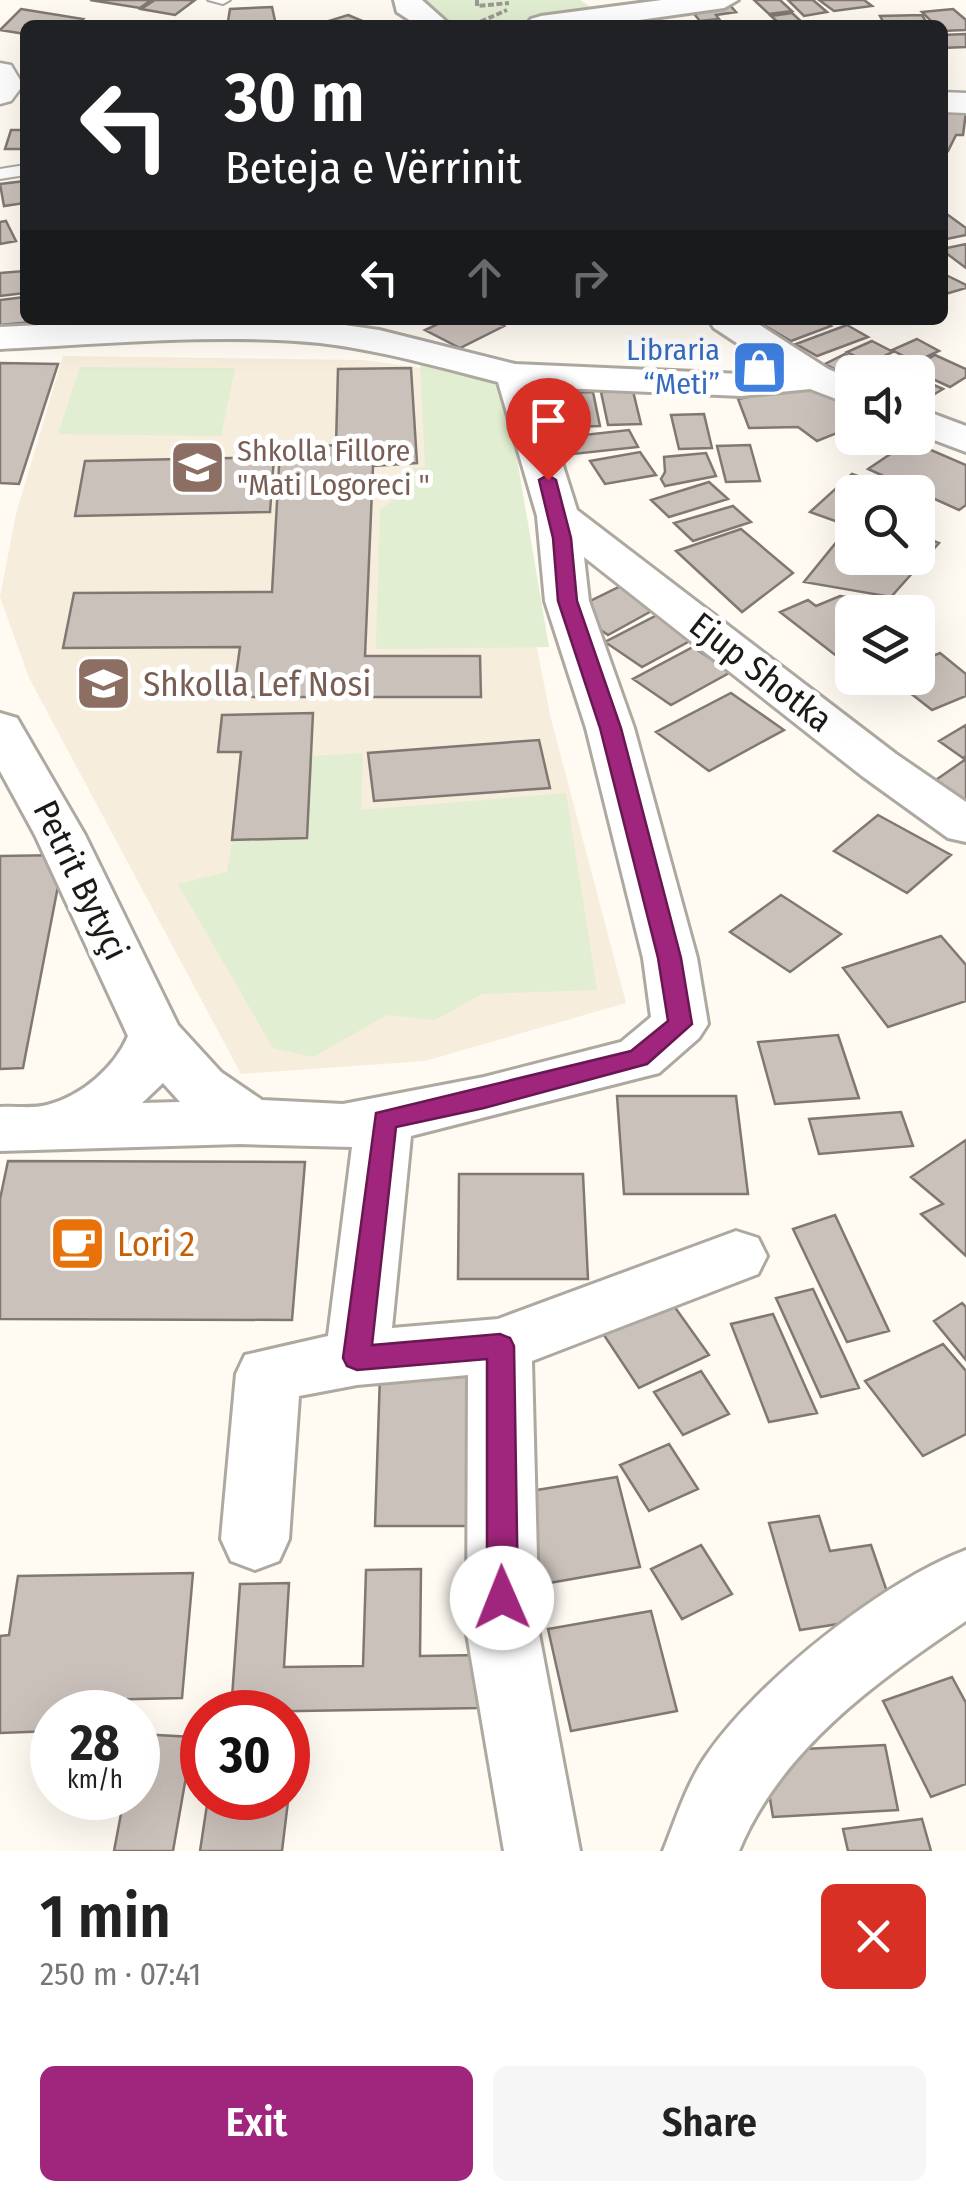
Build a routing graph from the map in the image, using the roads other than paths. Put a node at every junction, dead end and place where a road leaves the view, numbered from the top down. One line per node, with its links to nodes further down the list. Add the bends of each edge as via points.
1 (215, 0): 2 (lane)
2 (223, 0)
3 (408, 0): 6 (street)
4 (724, 0): 5 (street)
5 (603, 6): 7 (street)
6 (428, 20)
7 (557, 20)
8 (0, 71): 9 (street, via 7,85)
9 (0, 94)
10 (735, 325): 13 (street)
11 (0, 338): 12 (street, via 317,332 379,340)
12 (515, 375): 13 (street, via 741,385); 17 (street)
13 (815, 376): 14 (street)
14 (835, 385)
15 (935, 427): 16 (street)
16 (966, 440)
17 (558, 516): 19 (street, Ejup Shotka); 21 (street, via 567,601 610,728 670,958 680,1024 639,1058)
18 (0, 728): 20 (street, Petrit Bytyçi, via 60,835)
19 (966, 826)
20 (156, 1036): 22 (street, Petrit Bytyçi, via 197,1087); 23 (street, via 140,1074)
21 (384, 1120): 22 (street); 27 (street)
22 (264, 1124): 23 (street)
23 (59, 1126): 24 (street)
24 (0, 1129)
25 (736, 1256): 26 (street)
26 (500, 1346): 27 (street); 30 (street, via 503,1634)
27 (357, 1358): 28 (street, via 268,1374)
28 (255, 1539)
29 (966, 1582): 31 (street, via 790,1714 733,1782)
30 (542, 1851)
31 (700, 1851)

